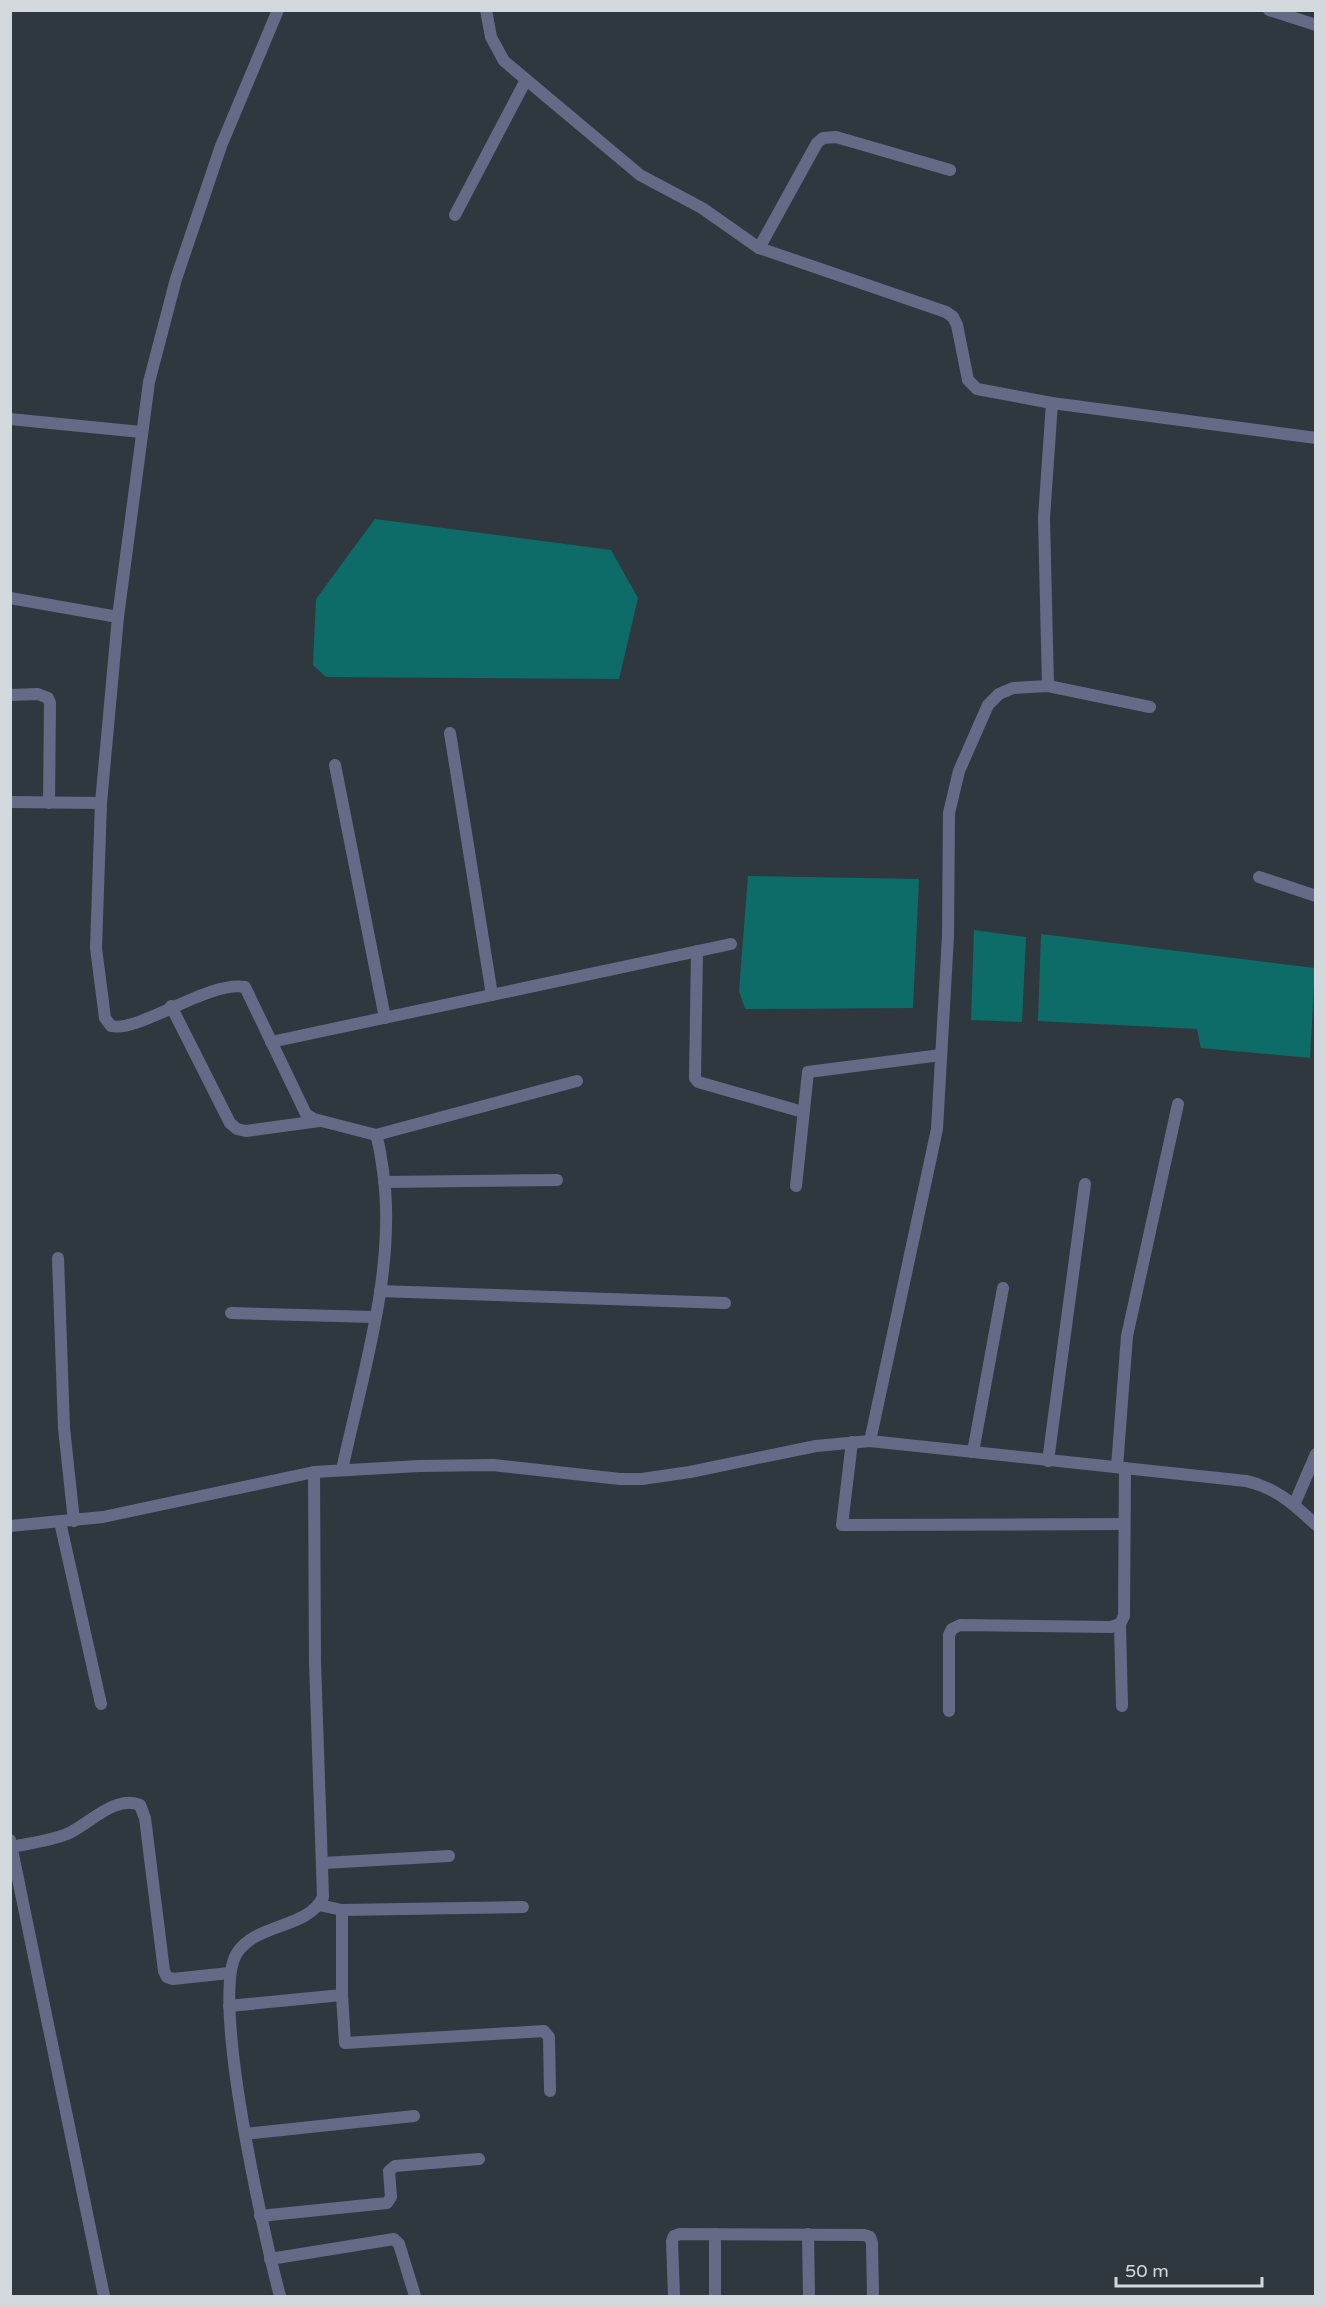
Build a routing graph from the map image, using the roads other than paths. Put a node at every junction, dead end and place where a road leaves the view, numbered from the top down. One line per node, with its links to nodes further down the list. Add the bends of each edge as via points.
1 (278, 10): 11 (street, via 221,146 176,279 159,339)
2 (486, 10): 5 (street, via 496,49)
3 (1269, 10): 4 (street)
4 (1316, 26)
5 (526, 80): 7 (street); 8 (street, via 640,175 702,208)
6 (950, 170): 8 (street, via 836,137 823,138)
7 (455, 215)
8 (759, 248): 9 (street, via 946,312 957,325 972,386)
9 (1052, 403): 12 (street); 15 (street, via 1044,518)
10 (10, 418): 11 (street)
11 (141, 432): 14 (street)
12 (1316, 438)
13 (10, 598): 14 (street)
14 (118, 617): 22 (street)
15 (1048, 686): 17 (street); 31 (street, via 1013,688 999,694 988,705 959,771 949,813 948,936)
16 (10, 695): 21 (street, via 38,694 50,703)
17 (1150, 707)
18 (450, 733): 27 (street)
19 (335, 765): 29 (street)
20 (10, 802): 21 (street)
21 (49, 803): 22 (street)
22 (101, 803): 28 (street, via 96,948 105,1018 111,1026 121,1027)
23 (1259, 877): 24 (street)
24 (1316, 896)
25 (731, 944): 26 (street)
26 (697, 951): 27 (street); 34 (street, via 695,1078)
27 (492, 995): 29 (street)
28 (171, 1006): 30 (street, via 232,987 245,987); 35 (street, via 230,1123 237,1129)
29 (385, 1018): 30 (street)
30 (271, 1042): 35 (street, via 299,1104 306,1114)
31 (941, 1055): 34 (street, via 808,1072); 47 (street, via 933,1148)
32 (577, 1081): 36 (street)
33 (1178, 1104): 52 (street, via 1127,1336)
34 (803, 1112): 40 (street)
35 (321, 1120): 36 (street)
36 (375, 1135): 38 (street)
37 (557, 1180): 38 (street)
38 (384, 1182): 43 (street, via 386,1231)
39 (1085, 1184): 51 (street)
40 (796, 1186)
41 (58, 1258): 56 (street, via 64,1428)
42 (1003, 1288): 49 (street)
43 (380, 1291): 44 (street); 46 (street)
44 (725, 1304)
45 (231, 1313): 46 (street)
46 (374, 1317): 53 (street)
47 (870, 1441): 48 (street); 49 (street)
48 (852, 1442): 53 (street, via 642,1479 493,1465); 58 (street, via 842,1525)
49 (973, 1452): 51 (street)
50 (1316, 1454): 55 (street)
51 (1048, 1461): 52 (street)
52 (1121, 1467): 55 (street, via 1246,1480 1264,1485); 58 (street)
53 (342, 1470): 54 (street)
54 (314, 1472): 56 (street, via 214,1491 139,1511); 67 (street, via 315,1662)
55 (1294, 1505): 59 (street)
56 (74, 1521): 57 (street)
57 (60, 1522): 60 (street); 62 (street)
58 (1124, 1524): 61 (street, via 1124,1617)
59 (1316, 1525)
60 (10, 1526)
61 (1120, 1624): 63 (street); 64 (street, via 960,1625 952,1629)
62 (101, 1704)
63 (1122, 1706)
64 (949, 1711)
65 (11, 1844): 71 (street, via 66,1834 119,1804 140,1805 167,1977); 82 (street)
66 (449, 1856): 67 (street)
67 (323, 1863): 68 (street, via 324,1890)
68 (319, 1905): 70 (street); 71 (street, via 254,1938 236,1953)
69 (523, 1907): 70 (street)
70 (342, 1910): 72 (street)
71 (229, 1973): 73 (street)
72 (342, 1995): 73 (street); 74 (street, via 343,2038 349,2044 543,2031 549,2037)
73 (229, 2006): 76 (street)
74 (550, 2091)
75 (414, 2116): 76 (street)
76 (245, 2134): 78 (street)
77 (479, 2159): 78 (street, via 394,2166 389,2171 391,2197 387,2203)
78 (260, 2216): 81 (street)
79 (715, 2234): 80 (street); 85 (street, via 674,2236); 86 (street)
80 (808, 2234): 87 (street); 88 (street, via 870,2237)
81 (270, 2259): 83 (street); 84 (street, via 393,2239 399,2244)
82 (104, 2296)
83 (280, 2296)
84 (415, 2296)
85 (674, 2296)
86 (716, 2296)
87 (809, 2296)
88 (873, 2296)

